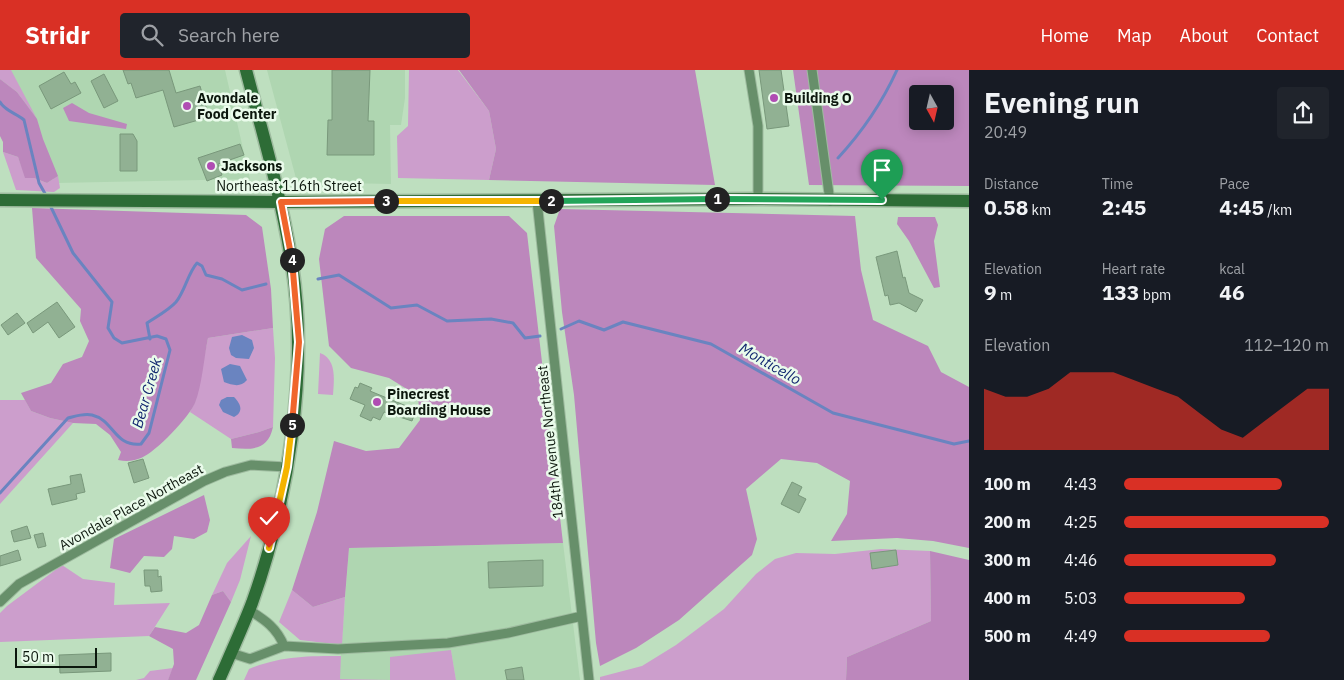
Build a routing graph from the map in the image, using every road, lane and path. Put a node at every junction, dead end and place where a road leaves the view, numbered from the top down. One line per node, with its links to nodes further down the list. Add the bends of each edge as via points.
1 (246, 70): 9 (street)
2 (749, 70): 4 (street, via 758,126)
3 (812, 70): 7 (street)
4 (758, 199): 6 (street, Northeast 116th Street); 7 (street, Northeast 116th Street)
5 (0, 200): 9 (street, Northeast 116th Street)
6 (537, 201): 9 (street, Northeast 116th Street); 13 (street, 184th Avenue Northeast)
7 (830, 201): 8 (street, Northeast 116th Street)
8 (969, 201)
9 (281, 202): 10 (street, via 293,266 299,342)
10 (287, 467): 11 (street, Avondale Place Northeast, via 251,465 204,481 20,584); 12 (street, via 269,548)
11 (0, 602)
12 (249, 610): 14 (street, via 268,621 279,633); 15 (street)
13 (582, 616): 14 (street, via 448,643 338,650); 17 (street, 184th Avenue Northeast)
14 (284, 646): 15 (street, via 250,659)
15 (231, 653): 16 (street)
16 (219, 680)
17 (590, 680)

